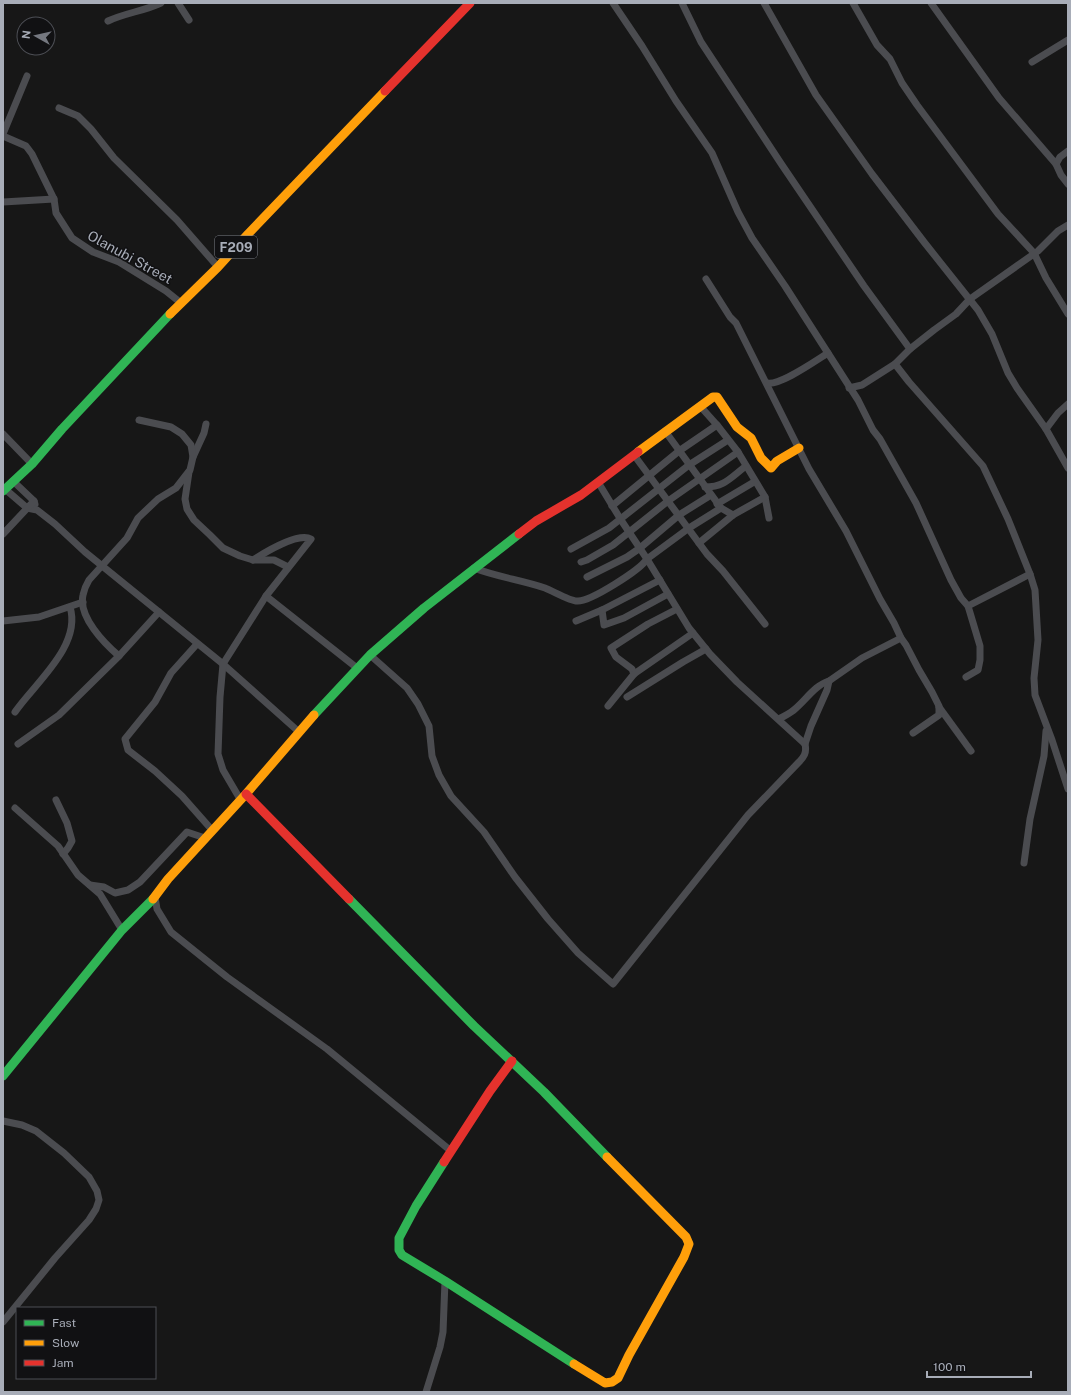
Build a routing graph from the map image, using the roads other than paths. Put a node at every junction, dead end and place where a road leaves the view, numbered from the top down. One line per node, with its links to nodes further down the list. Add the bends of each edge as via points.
1 (161, 3): 10 (street)
2 (178, 3): 9 (street)
3 (470, 3): 23 (street, F209)
4 (613, 3): 29 (street, via 712,153 752,238)
5 (682, 3): 28 (street, via 701,42 782,165)
6 (764, 3): 25 (street, via 816,95 872,174)
7 (853, 3): 22 (street, via 917,105 998,214)
8 (931, 3): 17 (street, via 999,98)
9 (189, 20)
10 (108, 21)
11 (1068, 40): 12 (street)
12 (1032, 62)
13 (27, 76): 15 (street)
14 (59, 108): 23 (street, via 78,116 91,129 114,158 177,220)
15 (3, 135): 19 (street, Olanubi Street, via 26,146)
16 (1068, 151): 17 (street)
17 (1056, 164): 18 (street)
18 (1068, 184)
19 (54, 199): 20 (street); 26 (street, Olanubi Street, via 56,214 72,238 93,252 119,262)
20 (3, 202)
21 (1068, 225): 22 (street)
22 (1034, 253): 25 (street); 27 (street)
23 (218, 267): 26 (street, F209)
24 (706, 279): 31 (street, via 736,323)
25 (970, 299): 28 (street, via 956,314); 38 (street, via 992,334 1008,373)
26 (181, 303): 47 (street, F209)
27 (1068, 314)
28 (910, 349): 30 (street)
29 (828, 353): 31 (street, via 782,380); 32 (street)
30 (895, 364): 32 (street, via 862,385); 85 (street, via 983,466)
31 (767, 383): 42 (street)
32 (849, 388): 91 (street, via 916,503 951,580)
33 (1068, 404): 38 (street)
34 (700, 406): 37 (street); 39 (street); 42 (street, via 708,399 717,397 737,427 751,438 761,458 771,468 777,461)
35 (139, 420): 46 (street, via 171,427 182,434 191,445)
36 (206, 424): 46 (street)
37 (717, 425): 41 (street); 43 (street)
38 (1046, 429): 50 (street)
39 (665, 431): 43 (street); 45 (street)
40 (3, 434): 47 (street)
41 (728, 440): 44 (street); 48 (street)
42 (799, 448): 100 (street, via 846,531)
43 (679, 451): 48 (street); 52 (street)
44 (738, 452): 49 (street); 53 (street)
45 (634, 455): 52 (street); 55 (street)
46 (193, 457): 51 (street)
47 (32, 464): 54 (street, F209)
48 (690, 465): 53 (street); 58 (street)
49 (746, 466): 56 (street); 57 (street, via 724,483)
50 (1068, 468)
51 (190, 470): 80 (street, via 185,499 187,509 194,520 223,548); 82 (street, via 176,488 158,499 138,518 127,538)
52 (650, 474): 58 (street); 64 (street)
53 (700, 480): 57 (street); 63 (street)
54 (13, 481): 59 (street, F209); 62 (street)
55 (598, 482): 64 (street); 84 (street, via 563,507 536,521)
56 (754, 482): 61 (street); 65 (street)
57 (705, 487): 60 (street)
58 (659, 489): 63 (street); 71 (street)
59 (4, 490): 66 (street)
60 (711, 495): 65 (street); 68 (street)
61 (764, 497): 69 (street); 70 (street)
62 (34, 501): 66 (street); 67 (street)
63 (668, 501): 68 (street); 74 (street)
64 (612, 506): 71 (street)
65 (719, 506): 69 (street); 72 (street); 73 (street)
66 (26, 508): 67 (street); 75 (street)
67 (37, 510): 82 (street)
68 (678, 515): 73 (street); 77 (street)
69 (734, 515): 72 (street)
70 (769, 518)
71 (621, 520): 74 (street); 78 (street)
72 (724, 523): 76 (street)
73 (689, 528): 76 (street); 79 (street)
74 (629, 532): 77 (street); 81 (street, via 613,545)
75 (3, 534)
76 (699, 543): 98 (street)
77 (640, 548): 79 (street); 86 (street)
78 (572, 549)
79 (648, 559): 84 (street, via 612,586 576,602 545,588); 87 (street)
80 (253, 560): 83 (street, via 274,560); 83 (street, via 278,545 306,537 311,539)
81 (581, 562)
82 (102, 566): 90 (street, via 89,580 82,597); 95 (street)
83 (288, 567): 89 (street)
84 (474, 568): 103 (street)
85 (1030, 574): 91 (street); 115 (street, via 1035,590 1038,640 1034,688)
86 (587, 577)
87 (660, 580): 88 (street); 94 (street)
88 (668, 594): 93 (street); 94 (street, via 604,626)
89 (266, 596): 105 (street); 106 (street)
90 (83, 602): 92 (street); 104 (street, via 84,611 92,627 105,644)
91 (968, 606): 108 (street, via 980,646 980,660 978,670)
92 (70, 607): 96 (street, via 39,618); 113 (street, via 71,629 60,654 50,671)
93 (678, 609): 99 (street); 107 (street, via 648,624 611,648 616,657 632,669)
94 (602, 610): 97 (street)
95 (159, 612): 101 (street); 104 (street)
96 (3, 621)
97 (576, 621)
98 (765, 624)
99 (693, 633): 102 (street); 107 (street)
100 (901, 638): 109 (street, via 862,658); 112 (street)
101 (197, 644): 105 (street); 125 (street, via 170,673 155,702 124,740 128,750 182,796)
102 (706, 649): 110 (street); 114 (street, via 737,682)
103 (370, 655): 106 (street); 119 (street, via 407,688 418,704 429,726 432,756 451,796 484,832 548,919 578,953 613,984 748,815 802,760 806,750)
104 (119, 656): 118 (street, via 59,715)
105 (222, 664): 116 (street); 122 (street, via 218,754 223,770)
106 (357, 668): 116 (street)
107 (634, 674): 111 (street)
108 (966, 677)
109 (829, 681): 114 (street, via 807,696 795,710); 119 (street)
110 (627, 697)
111 (608, 706)
112 (939, 706): 117 (street, via 939,715); 120 (street)
113 (15, 712)
114 (779, 719): 119 (street)
115 (1046, 726): 121 (street); 128 (street, via 1044,756 1030,819)
116 (299, 732): 122 (street)
117 (913, 733)
118 (18, 744)
119 (805, 744)
120 (971, 751)
121 (1068, 789)
122 (243, 796): 125 (street); 132 (street)
123 (56, 800): 127 (street, via 72,841)
124 (15, 808): 127 (street, via 58,846)
125 (212, 830): 126 (street)
126 (205, 838): 129 (street, via 187,832 140,882 128,890 115,893 104,887); 130 (street)
127 (63, 854): 129 (street, via 78,875)
128 (1024, 863)
129 (90, 885): 131 (street, via 100,894)
130 (155, 897): 131 (street); 135 (street, via 157,909 171,932 238,985 327,1049)
131 (122, 930): 133 (street)
132 (512, 1062): 135 (street); 136 (street, via 686,1237 688,1250 618,1378 605,1383)
133 (3, 1076)
134 (3, 1121): 137 (street, via 36,1131 64,1153 89,1177 99,1200 89,1220)
135 (451, 1151): 136 (street, via 399,1238 399,1250 402,1255)
136 (445, 1281): 138 (street, via 443,1332)
137 (3, 1322)
138 (426, 1392)

